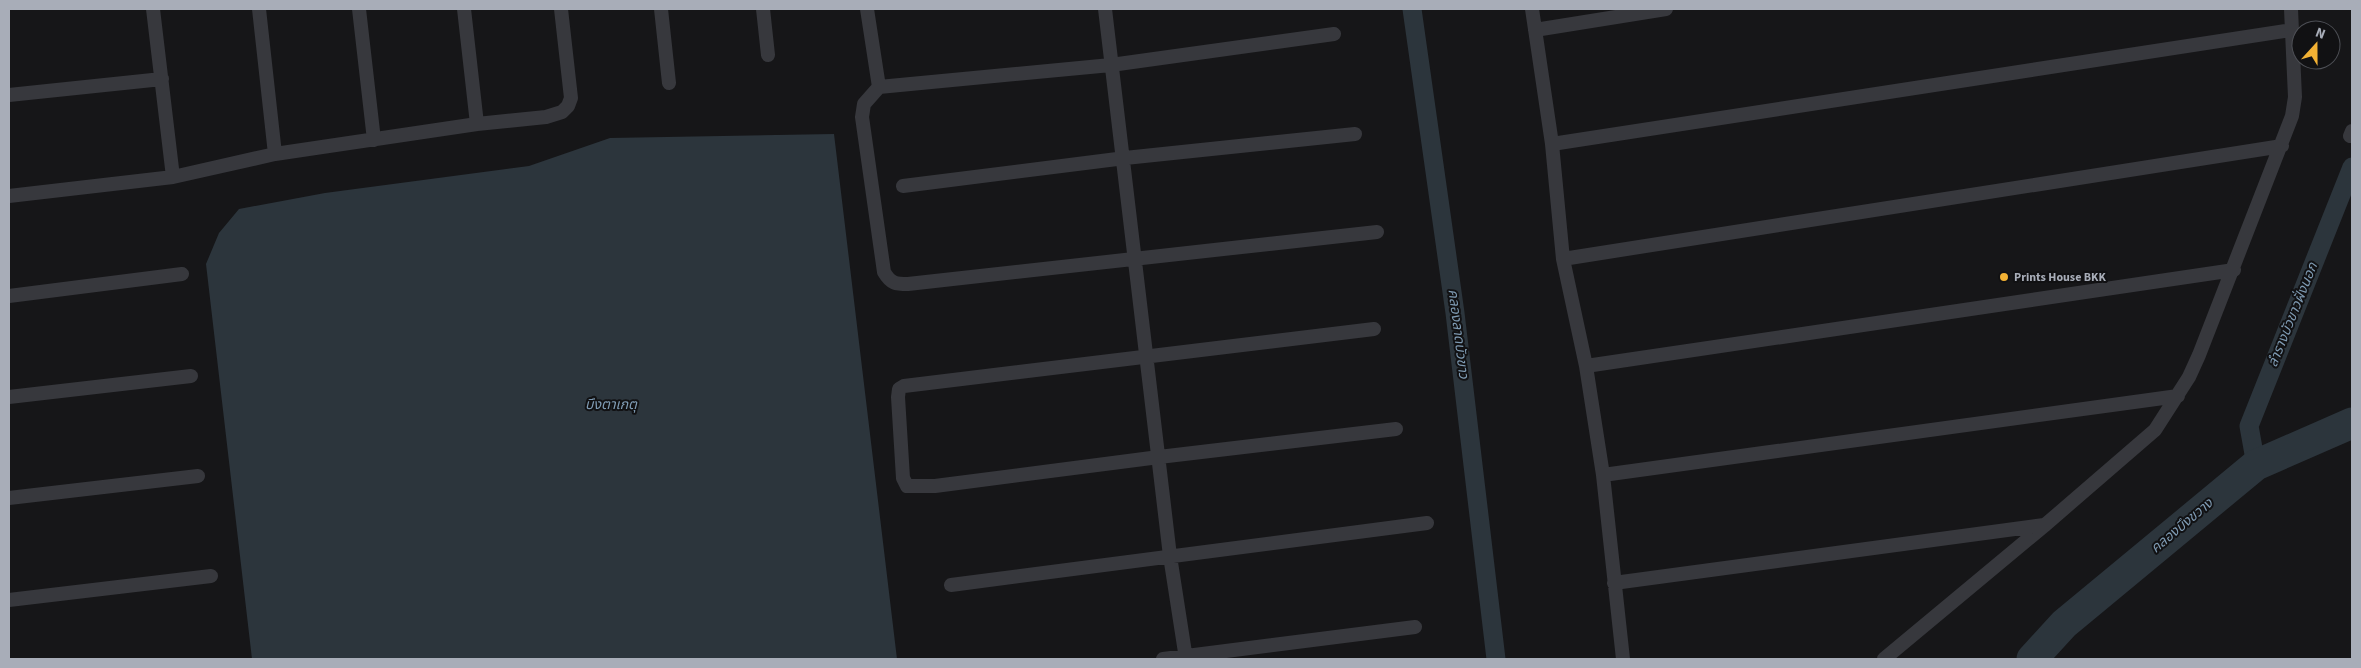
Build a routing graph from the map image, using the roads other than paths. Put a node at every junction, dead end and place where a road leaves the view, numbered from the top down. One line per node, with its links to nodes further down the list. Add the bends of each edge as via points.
1 (154, 9): 18 (street)
2 (259, 9): 27 (street)
3 (359, 9): 24 (street)
4 (464, 9): 22 (street)
5 (561, 9): 22 (street, via 570,88 568,106 562,112 546,117)
6 (661, 9): 19 (street)
7 (763, 9): 15 (street)
8 (867, 9): 20 (street)
9 (1106, 9): 16 (street)
10 (1532, 9): 12 (street)
11 (1666, 9): 12 (street)
12 (1535, 30): 25 (street)
13 (2291, 30): 25 (street)
14 (1334, 34): 16 (street)
15 (768, 54)
16 (1111, 65): 20 (street); 28 (street)
17 (2293, 70): 26 (street, via 2295,97)
18 (162, 78): 21 (street); 29 (street)
19 (669, 83)
20 (879, 87): 33 (street, via 864,104 862,117 884,272 889,281 908,284)
21 (9, 95)
22 (477, 124): 24 (street)
23 (1355, 134): 28 (street)
24 (374, 140): 27 (street)
25 (1552, 144): 34 (street)
26 (2282, 146): 34 (street); 35 (street)
27 (275, 154): 29 (street)
28 (1125, 158): 30 (street); 33 (street)
29 (173, 177): 31 (street)
30 (903, 186)
31 (9, 196)
32 (1377, 232): 33 (street)
33 (1137, 258): 39 (street)
34 (1563, 259): 40 (street)
35 (2234, 270): 40 (street); 42 (street, via 2193,370)
36 (182, 274): 37 (street)
37 (9, 296)
38 (1374, 329): 39 (street)
39 (1148, 357): 45 (street); 45 (street, via 904,386 898,396 903,478 907,486 926,487)
40 (1586, 366): 46 (street)
41 (191, 376): 43 (street)
42 (2178, 396): 46 (street); 50 (street, via 2155,430)
43 (9, 398)
44 (1396, 429): 45 (street)
45 (1159, 457): 51 (street)
46 (1603, 475): 53 (street)
47 (198, 476): 48 (street)
48 (9, 498)
49 (1426, 523): 51 (street)
50 (2045, 525): 53 (street); 60 (street)
51 (1170, 556): 54 (street); 57 (street)
52 (211, 576): 55 (street)
53 (1614, 583): 59 (street)
54 (951, 585)
55 (9, 600)
56 (1415, 627): 57 (street)
57 (1185, 658): 58 (street)
58 (1163, 659)
59 (1623, 659)
60 (1884, 659)

